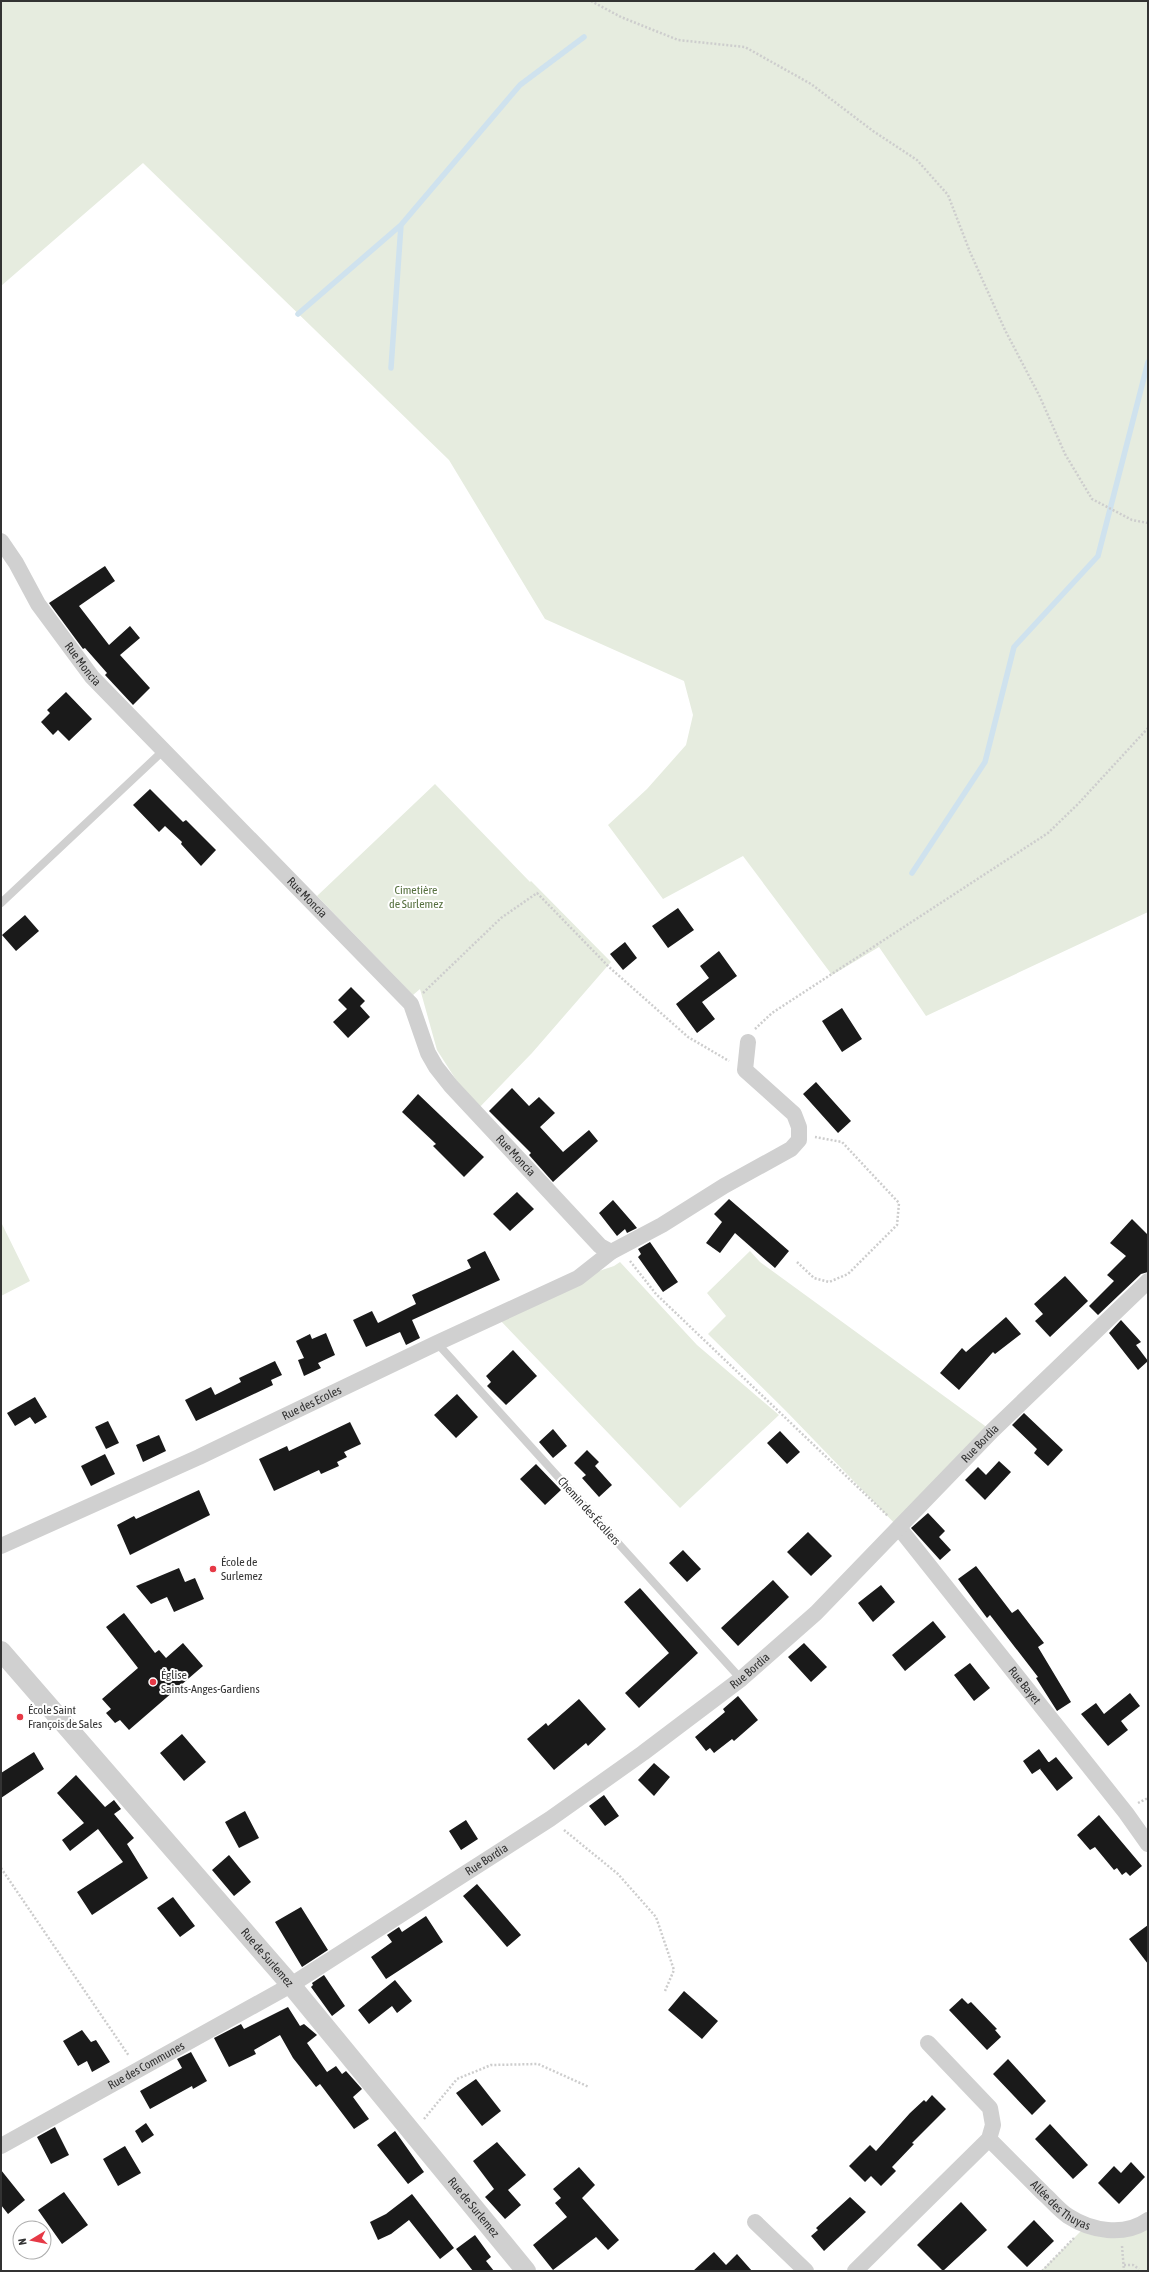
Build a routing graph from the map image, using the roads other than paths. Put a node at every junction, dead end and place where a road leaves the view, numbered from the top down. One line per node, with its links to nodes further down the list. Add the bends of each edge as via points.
1 (1, 541): 2 (street, Rue Moncia, via 38,604 92,677)
2 (164, 750): 3 (lane); 5 (street, Rue Moncia, via 412,1004 428,1053 451,1086 600,1246)
3 (1, 903)
4 (748, 1042): 5 (street, via 745,1070 794,1114 799,1127 799,1140 791,1149)
5 (613, 1251): 7 (street, Rue des Ecoles, via 578,1278)
6 (1148, 1281): 8 (street, Rue Bordia, via 992,1431)
7 (437, 1343): 9 (street, Rue des Ecoles, via 199,1457); 11 (lane, Chemin des Écoliers)
8 (900, 1529): 11 (street, Rue Bordia, via 816,1613); 12 (street, Rue Bayet)
9 (1, 1546)
10 (1, 1651): 13 (street, Rue de Surlemez)
11 (741, 1679): 13 (street, Rue Bordia, via 643,1753 550,1818)
12 (1148, 1844)
13 (291, 1986): 16 (street, Rue des Communes); 19 (street, Rue de Surlemez)
14 (928, 2043): 15 (street, via 990,2108 993,2125)
15 (989, 2139): 17 (street, Allée des Thuyas, via 1066,2216 1101,2230 1140,2226); 21 (street)
16 (1, 2146)
17 (1148, 2220)
18 (755, 2222): 20 (street)
19 (526, 2271)
20 (806, 2271)
21 (856, 2271)

